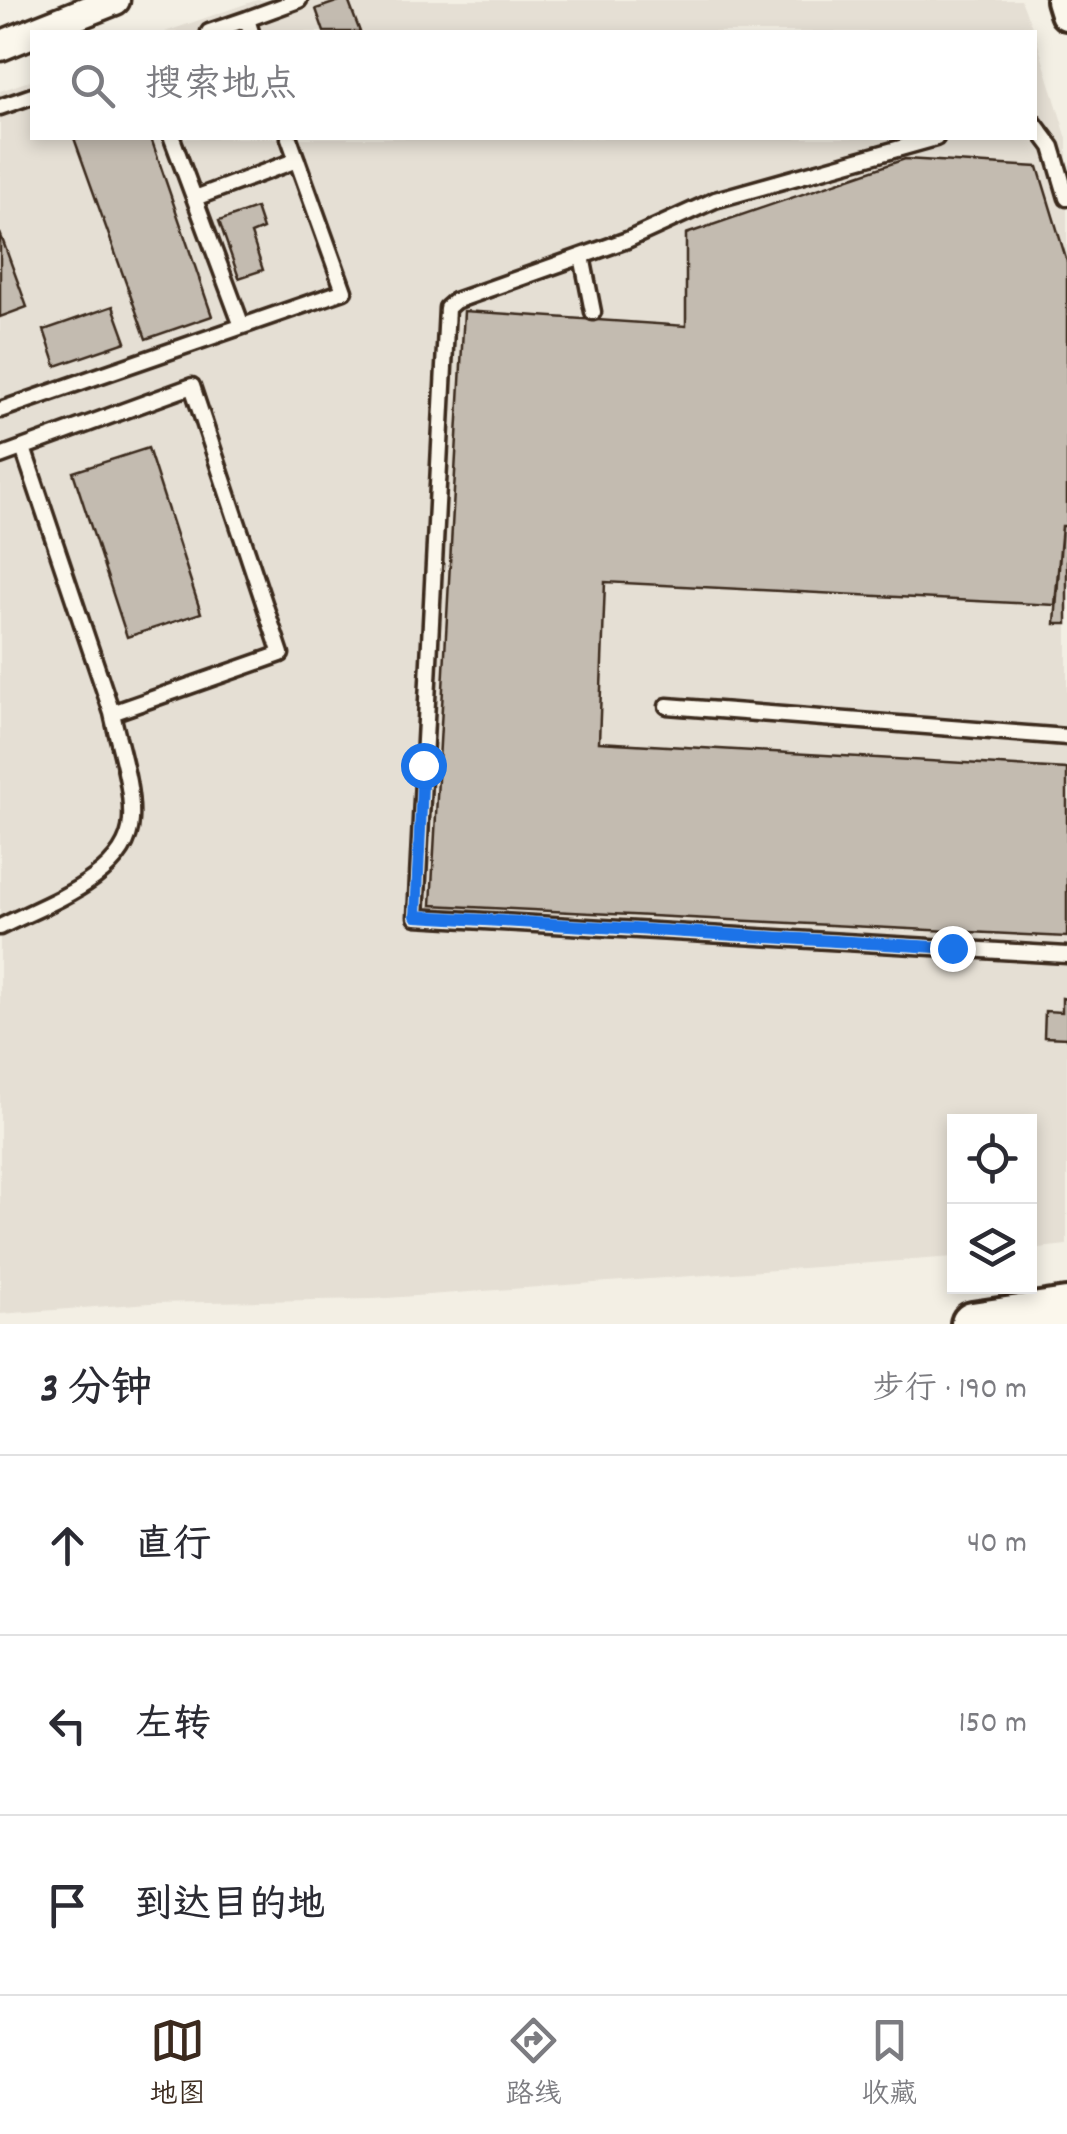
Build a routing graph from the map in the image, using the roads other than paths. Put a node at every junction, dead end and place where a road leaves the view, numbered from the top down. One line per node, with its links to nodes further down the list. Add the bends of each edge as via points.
1 (115, 0): 6 (street)
2 (299, 0): 5 (lane)
3 (1062, 0): 4 (street)
4 (1067, 13)
5 (249, 26): 7 (lane)
6 (40, 30)
7 (222, 30)
8 (30, 34): 9 (street)
9 (0, 46)
10 (30, 97): 11 (lane)
11 (0, 107)
12 (1037, 126): 18 (lane, via 1052,147)
13 (173, 140): 17 (lane)
14 (290, 140): 16 (lane)
15 (929, 140): 19 (lane, via 715,200)
16 (297, 160): 17 (lane); 21 (lane, via 344,291)
17 (195, 198): 21 (lane)
18 (1067, 198)
19 (582, 256): 20 (lane); 29 (lane, via 455,300 445,312 416,916)
20 (593, 312)
21 (242, 326): 22 (lane)
22 (0, 410)
23 (23, 448): 24 (lane); 26 (lane); 26 (lane, via 192,386 281,654)
24 (0, 456)
25 (667, 706): 27 (lane)
26 (112, 714): 28 (lane, via 131,809 124,847 98,876)
27 (1067, 737)
28 (0, 927)
29 (1067, 955)
30 (1067, 1310): 31 (main road)
31 (972, 1324)

